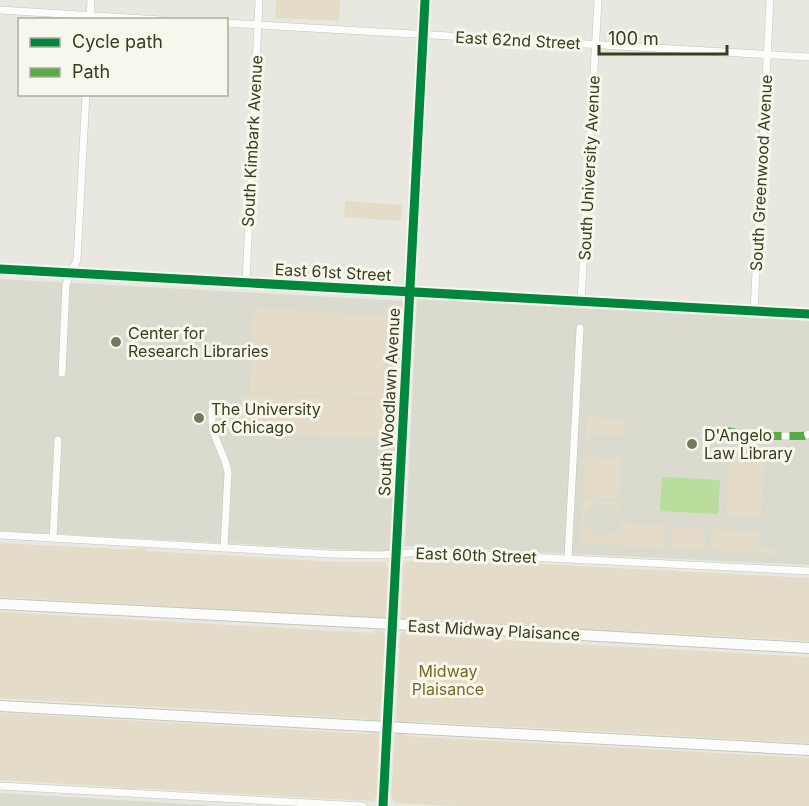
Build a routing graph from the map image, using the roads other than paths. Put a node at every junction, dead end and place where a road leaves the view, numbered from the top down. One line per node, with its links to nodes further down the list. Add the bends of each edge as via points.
1 (91, 0): 7 (street)
2 (259, 0): 9 (street, South Kimbark Avenue)
3 (425, 0): 10 (street, South Woodlawn Avenue)
4 (598, 0): 11 (street, South University Avenue)
5 (770, 0): 12 (street, South Greenwood Avenue)
6 (0, 10): 7 (street)
7 (90, 18)
8 (228, 23): 9 (street, East 62nd Street)
9 (257, 25): 10 (street, East 62nd Street); 17 (street, South Kimbark Avenue)
10 (424, 35): 11 (street, East 62nd Street); 18 (street, South Woodlawn Avenue)
11 (596, 44): 12 (street, East 62nd Street); 19 (street, South University Avenue)
12 (767, 54): 13 (street, East 62nd Street); 20 (street, South Greenwood Avenue)
13 (809, 57)
14 (86, 96): 16 (street, via 77,260)
15 (0, 269): 16 (street, East 61st Street)
16 (71, 273): 17 (street, East 61st Street); 23 (street, via 66,285)
17 (246, 282): 18 (street, East 61st Street)
18 (410, 292): 19 (street, East 61st Street); 31 (street, South Woodlawn Avenue)
19 (581, 301): 20 (street, East 61st Street)
20 (754, 310): 21 (street, East 61st Street)
21 (809, 314)
22 (580, 328): 32 (street)
23 (62, 373)
24 (212, 409): 30 (street, via 214,434 228,472)
25 (721, 430): 26 (street, via 760,436)
26 (809, 435)
27 (58, 440): 29 (street)
28 (0, 535): 29 (street, East 60th Street)
29 (53, 538): 30 (street, East 60th Street)
30 (224, 548): 31 (street, East 60th Street)
31 (397, 553): 32 (street, East 60th Street); 35 (street, South Woodlawn Avenue)
32 (568, 558): 33 (street, East 60th Street)
33 (809, 571)
34 (0, 604): 35 (street, East Midway Plaisance)
35 (393, 624): 36 (street, East Midway Plaisance); 38 (street, South Woodlawn Avenue)
36 (809, 648)
37 (0, 706): 38 (street)
38 (388, 726): 39 (street); 43 (street, South Woodlawn Avenue)
39 (809, 750)
40 (0, 786): 41 (street)
41 (211, 802): 42 (street)
42 (363, 806)
43 (383, 806)

